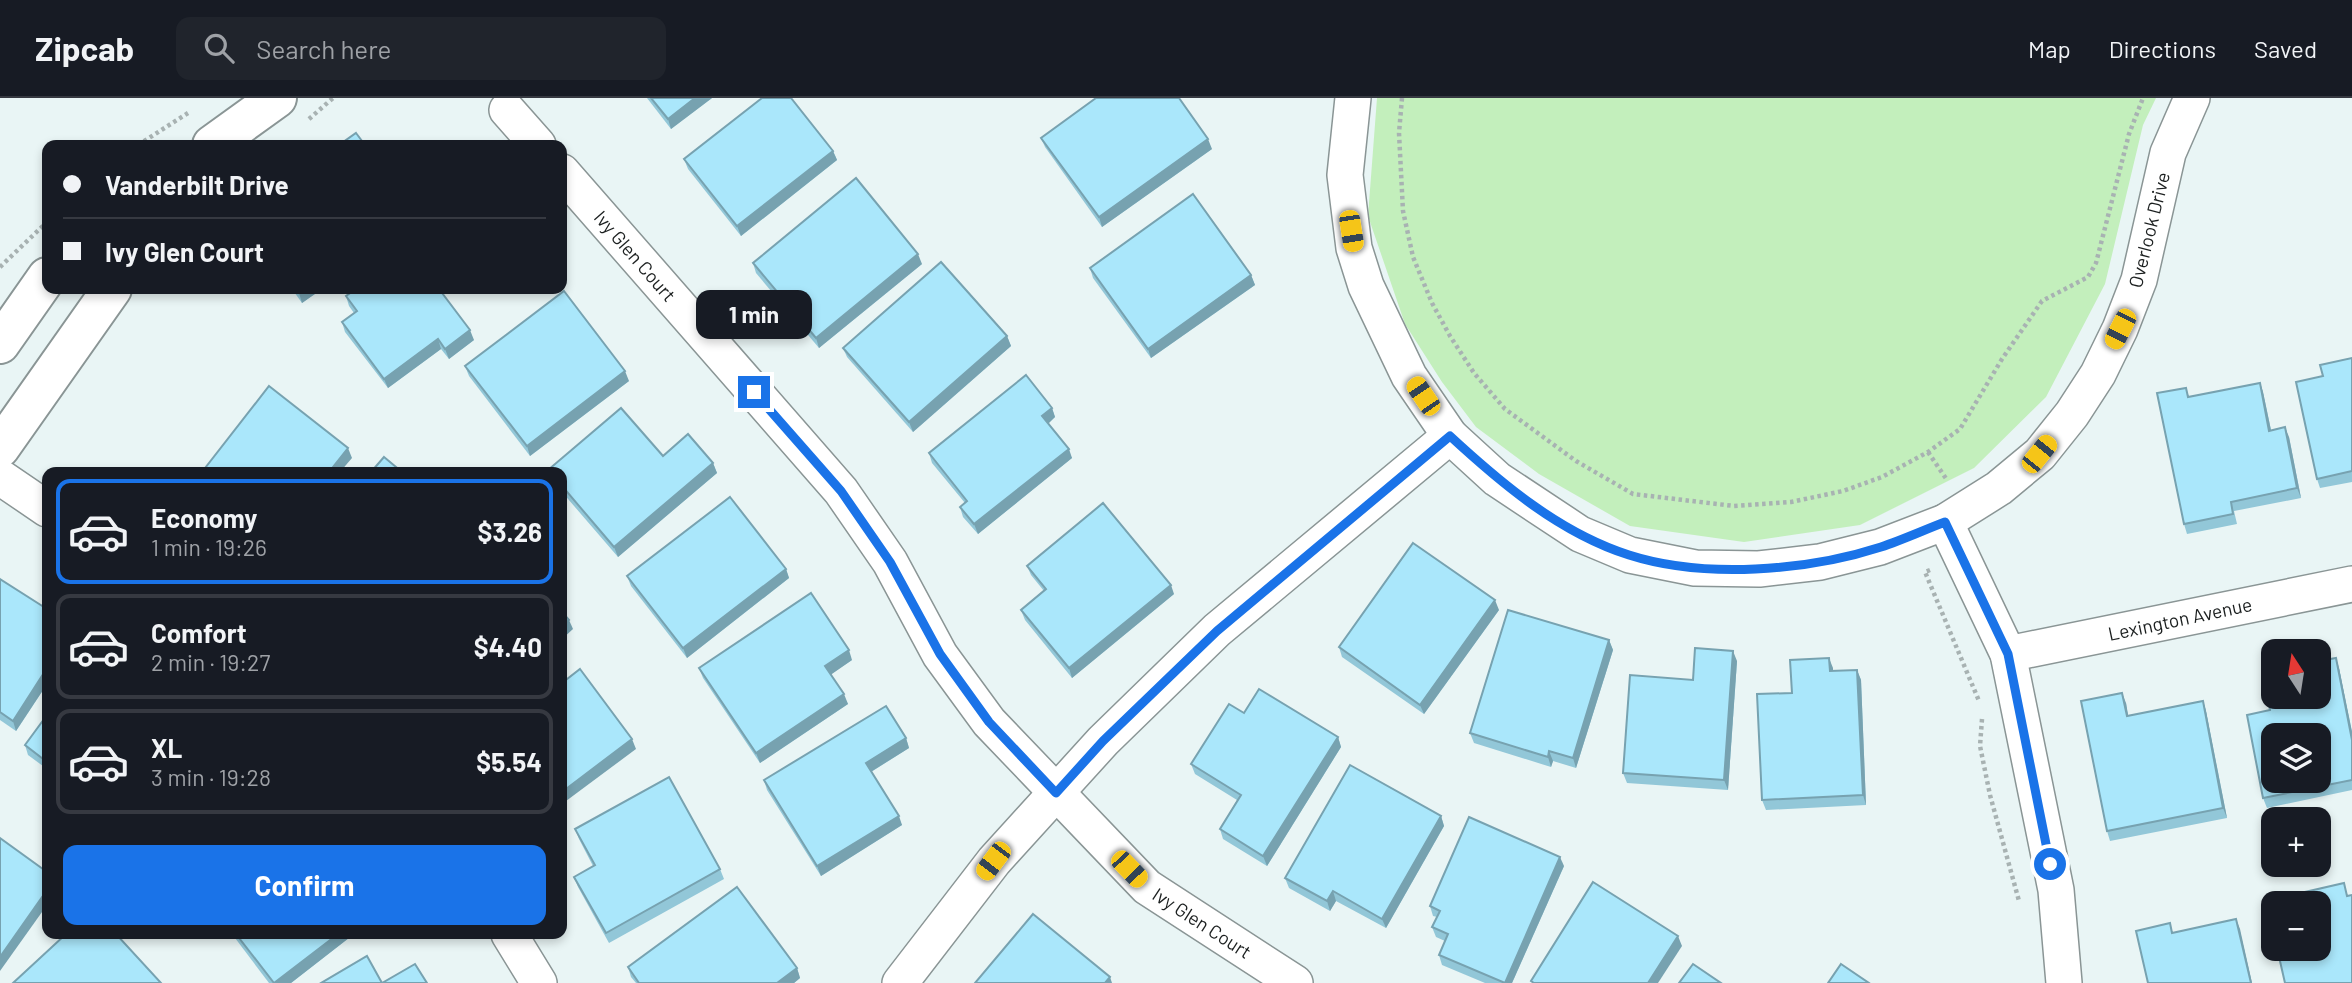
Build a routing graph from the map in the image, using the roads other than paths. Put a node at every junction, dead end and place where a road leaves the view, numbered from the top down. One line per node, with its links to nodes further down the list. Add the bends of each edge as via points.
1 (277, 98): 5 (street)
2 (1353, 98): 11 (street, Overlook Drive, via 1345,175 1354,248 1366,286 1409,376)
3 (2192, 98): 15 (street, Overlook Drive, via 2168,153 2139,280 2098,374 2039,454 1999,488)
4 (507, 110): 6 (street)
5 (219, 140)
6 (534, 140)
7 (567, 178): 18 (street, Ivy Glen Court, via 841,491 890,562 940,654 989,722)
8 (42, 284): 10 (street)
9 (108, 294): 12 (street)
10 (0, 344)
11 (1450, 436): 15 (street, Overlook Drive, via 1497,479 1580,534 1630,555 1695,568 1759,569 1820,562 1880,547); 18 (street, via 1217,631)
12 (0, 448)
13 (0, 477): 14 (street)
14 (42, 506)
15 (1945, 522): 17 (street)
16 (2352, 584): 17 (street, Lexington Avenue)
17 (2008, 654): 23 (street, via 2056,890)
18 (1056, 793): 21 (street, via 993,861); 22 (street, Ivy Glen Court, via 1147,887)
19 (512, 939): 20 (street)
20 (539, 983)
21 (900, 983)
22 (1294, 983)
23 (2064, 983)

